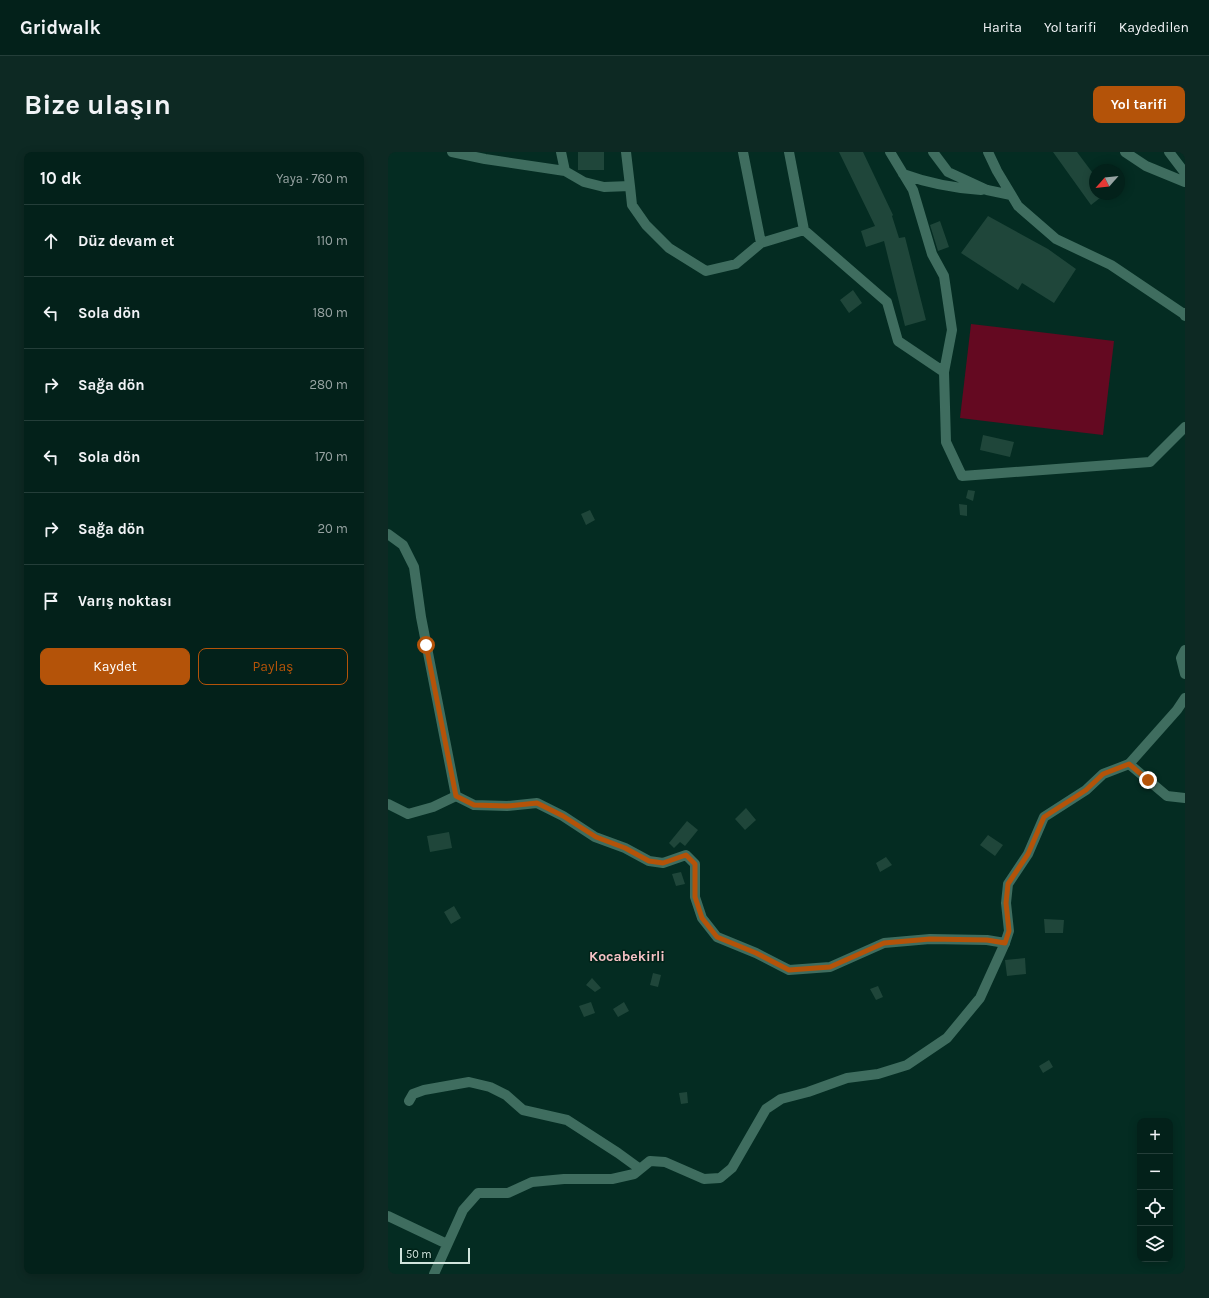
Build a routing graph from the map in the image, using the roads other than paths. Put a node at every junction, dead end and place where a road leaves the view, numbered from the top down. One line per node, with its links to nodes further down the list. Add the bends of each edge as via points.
1 (452, 152): 11 (street)
2 (561, 152): 11 (street)
3 (626, 152): 15 (street)
4 (743, 152): 19 (street)
5 (789, 152): 18 (street)
6 (890, 152): 13 (street)
7 (933, 152): 16 (street, via 948,172)
8 (988, 152): 17 (street)
9 (1125, 152): 14 (street, via 1146,166)
10 (1169, 152): 12 (street)
11 (564, 171): 15 (street, via 584,182 604,187)
12 (1185, 173)
13 (903, 174): 16 (street, via 920,181 948,187); 21 (street, via 913,190 932,254 944,276 952,330)
14 (1185, 182)
15 (630, 186): 19 (street, via 632,205 646,225 668,248 706,271 736,264)
16 (987, 190): 17 (street)
17 (1011, 195): 20 (street, via 1018,206 1056,238 1111,265)
18 (804, 230): 19 (street); 21 (street, via 887,302 898,341)
19 (761, 243)
20 (1185, 314)
21 (944, 372): 22 (street, via 946,442 962,476 1150,462)
22 (1185, 427)
23 (388, 534): 28 (street, via 403,545 414,567 421,617)
24 (1185, 650): 25 (street, via 1181,658)
25 (1185, 674)
26 (1185, 698): 27 (street)
27 (1129, 764): 29 (street, via 1167,796); 31 (street, via 1103,774 1086,790 1044,817 1028,854 1008,884 1006,903 1009,931)
28 (456, 796): 30 (street, via 433,807 408,814); 31 (street, via 474,805 507,806 537,803 596,837 649,861 663,863 686,855 695,864 695,897 702,918 717,937 789,970 830,967 884,943 930,939 987,940)
29 (1185, 798)
30 (388, 804)
31 (1005, 943): 33 (street, via 980,998 947,1038 907,1066 878,1074 847,1078 781,1099 766,1109 732,1168 720,1178 704,1179 665,1162 650,1161)
32 (409, 1101): 33 (street, via 412,1094 424,1090 469,1082 490,1087 506,1095 523,1110 567,1120)
33 (640, 1169): 35 (street, via 634,1174 612,1179 532,1182 508,1193 478,1193 463,1210)
34 (388, 1216): 35 (street)
35 (447, 1244): 36 (street)
36 (434, 1274)

